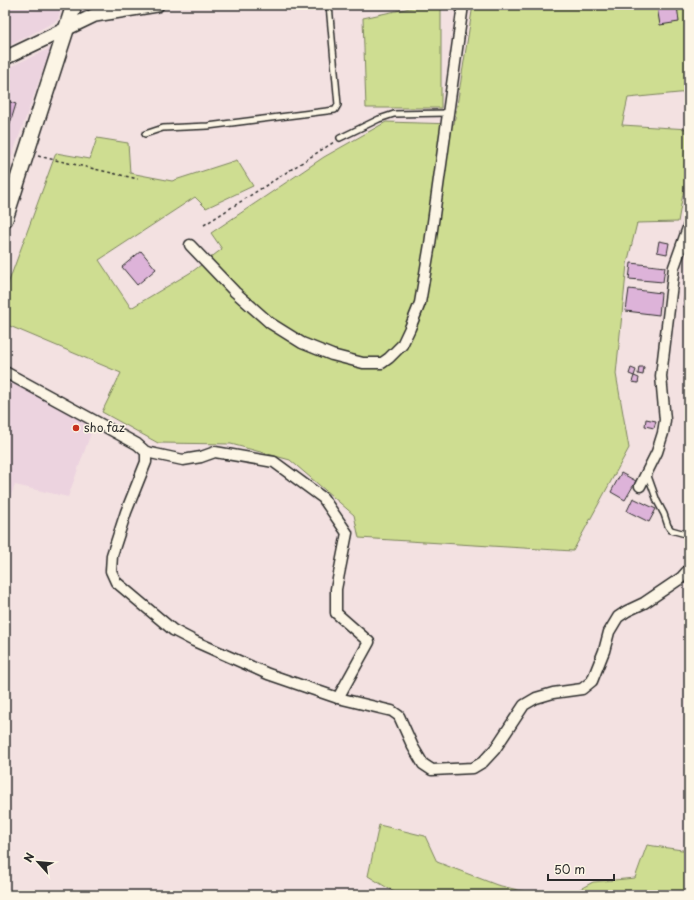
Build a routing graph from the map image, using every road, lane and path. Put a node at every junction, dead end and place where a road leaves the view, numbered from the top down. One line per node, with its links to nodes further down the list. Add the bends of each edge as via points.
1 (74, 5): 5 (main road)
2 (157, 5): 5 (street, via 95,15)
3 (329, 5): 8 (lane, via 338,105 335,110 208,126 162,128)
4 (463, 5): 7 (street)
5 (66, 29): 6 (street); 10 (main road)
6 (5, 58)
7 (448, 113): 9 (lane, via 394,114); 15 (street, via 420,303 402,345 382,363 363,362 332,355 302,343 270,323 234,292)
8 (144, 134)
9 (340, 138): 13 (path)
10 (26, 154): 11 (path); 12 (main road)
11 (138, 179)
12 (5, 219)
13 (204, 225)
14 (689, 225): 18 (street, via 674,267 661,376 665,420 663,433)
15 (190, 245)
16 (5, 372): 17 (street, via 137,444)
17 (146, 452): 22 (street, via 146,462 112,555 111,571 116,582 173,630 268,674); 22 (street, via 183,460 215,452 274,462 323,498 347,534 336,589 336,613 370,642)
18 (647, 472): 19 (street); 20 (lane, via 668,526 671,530)
19 (640, 486)
20 (689, 535)
21 (689, 569): 22 (street, via 681,578 618,617 609,632 592,680 582,689 553,693 536,698 524,706 495,749 484,762 473,768 432,770 423,764 399,716 392,711)
22 (338, 698)

